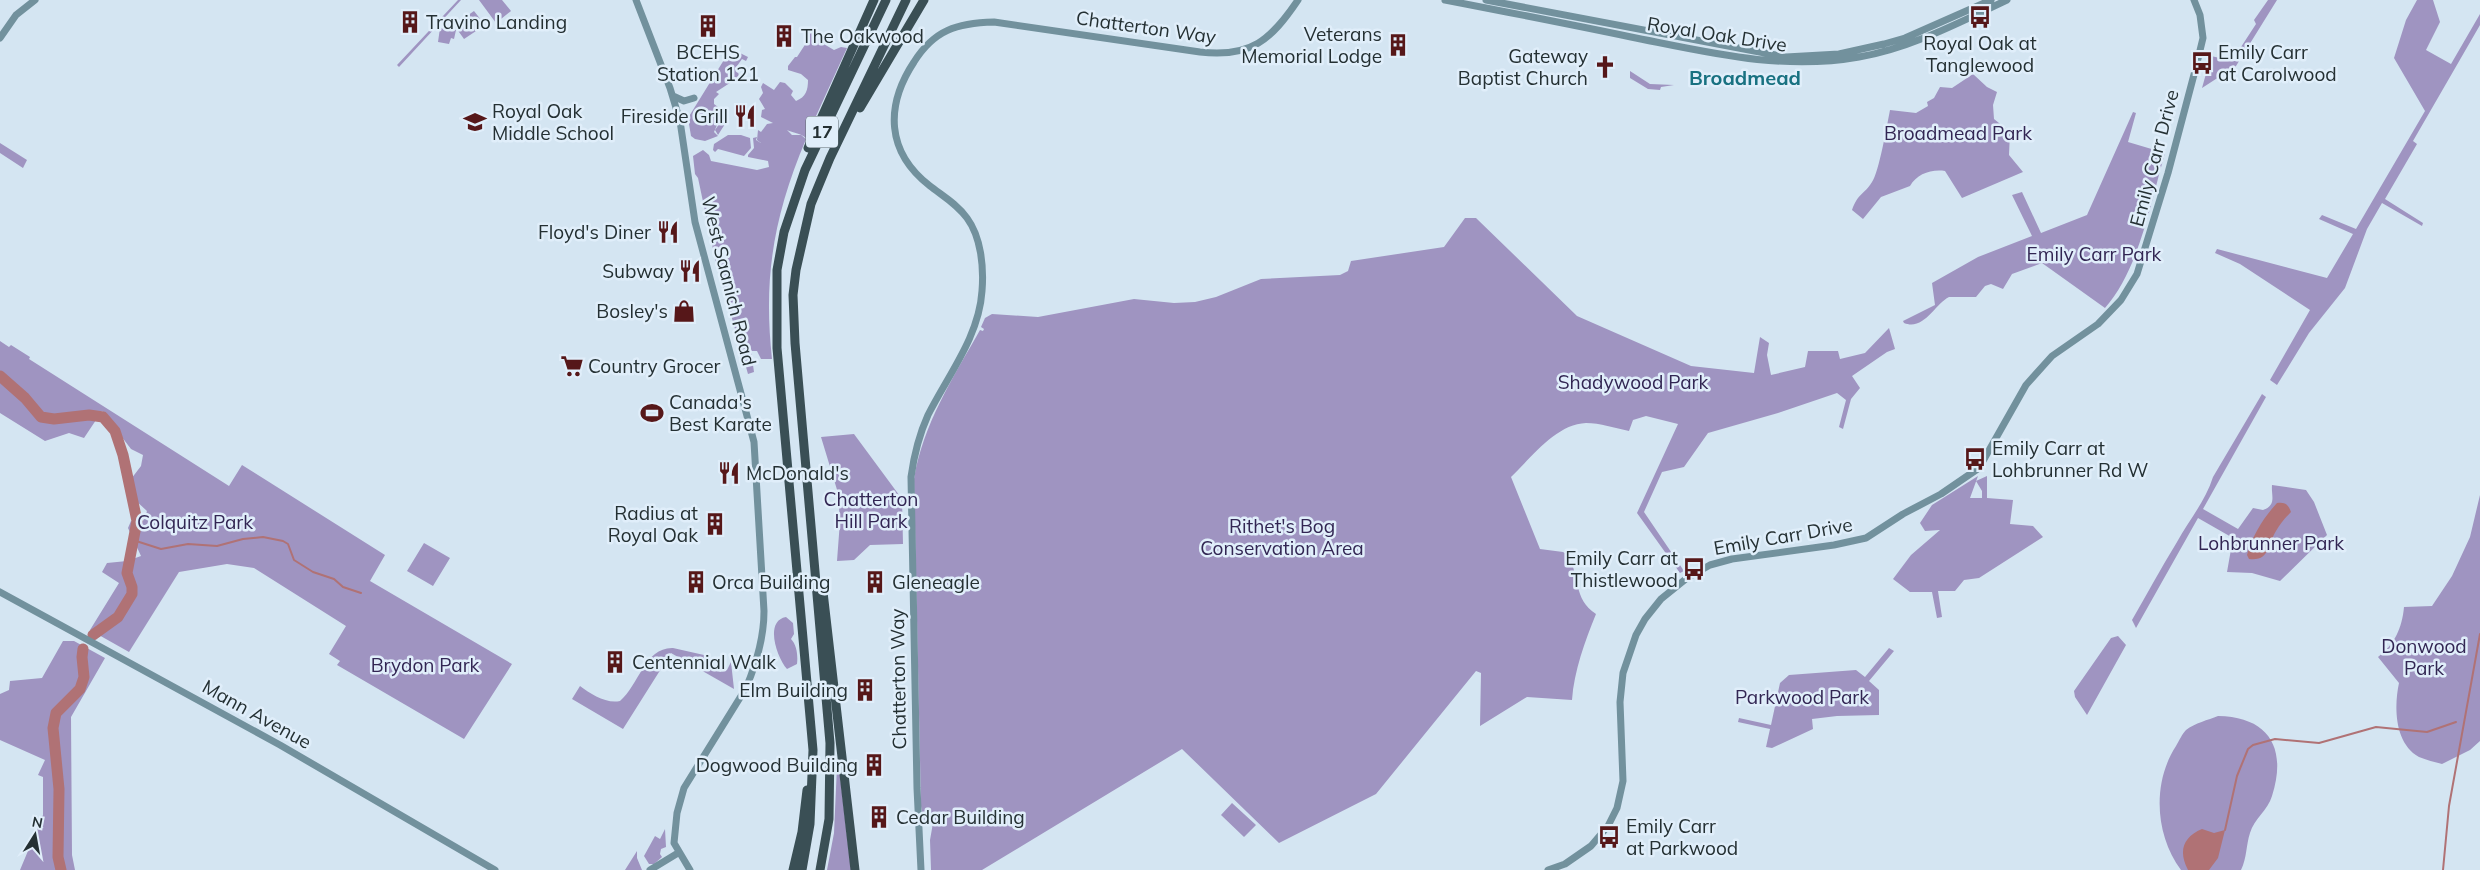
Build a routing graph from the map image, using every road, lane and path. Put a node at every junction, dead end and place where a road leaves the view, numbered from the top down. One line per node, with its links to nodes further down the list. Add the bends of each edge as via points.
1 (35, 0): 13 (main road, via 16,15)
2 (636, 0): 14 (main road, West Saanich Road)
3 (874, 0): 17 (highway, via 793,187 779,234 775,255)
4 (886, 0): 17 (highway, 17, via 805,170 784,232)
5 (906, 0): 16 (highway, 17)
6 (924, 0): 16 (highway)
7 (1298, 0): 29 (main road, Chatterton Way, via 1269,37 1251,48 1226,54 994,22 970,22 953,27 921,50 896,93 894,116 900,150 908,164 929,185 950,199 967,217 978,242 982,273 977,319 922,431 911,477)
8 (1445, 0): 11 (main road, Royal Oak Drive, via 1744,59 1794,63 1837,61 1880,53)
9 (1486, 0): 10 (main road, Royal Oak Drive, via 1760,53 1815,56 1862,50 1905,38)
10 (1991, 0)
11 (2007, 0)
12 (2194, 0): 30 (main road, Emily Carr Drive, via 2203,38 2196,67 2140,266 2121,300 2098,324 2052,356 2026,385 1979,468 1941,494 1866,538 1710,565 1661,599 1636,635 1623,673 1620,702 1623,781 1617,808 1592,846 1565,864)
13 (0, 38)
14 (673, 96): 15 (main road, via 684,101); 21 (main road, West Saanich Road, via 680,121 695,222 754,442 764,611 761,645 746,688 684,788 674,832)
15 (694, 98)
16 (820, 180): 18 (highway, 17, via 803,229 793,295)
17 (777, 270): 20 (highway, 17, via 777,348)
18 (807, 482): 27 (highway, 17, via 831,760 829,819); 28 (highway, via 813,498)
19 (0, 592): 22 (main road, Mann Avenue, via 280,745)
20 (811, 722): 25 (highway, via 806,800); 26 (highway, 17, via 813,795)
21 (678, 853): 23 (main road); 24 (main road)
22 (495, 870)
23 (650, 870)
24 (690, 870)
25 (792, 870)
26 (802, 870)
27 (820, 870)
28 (855, 870)
29 (921, 870)
30 (1548, 870)

